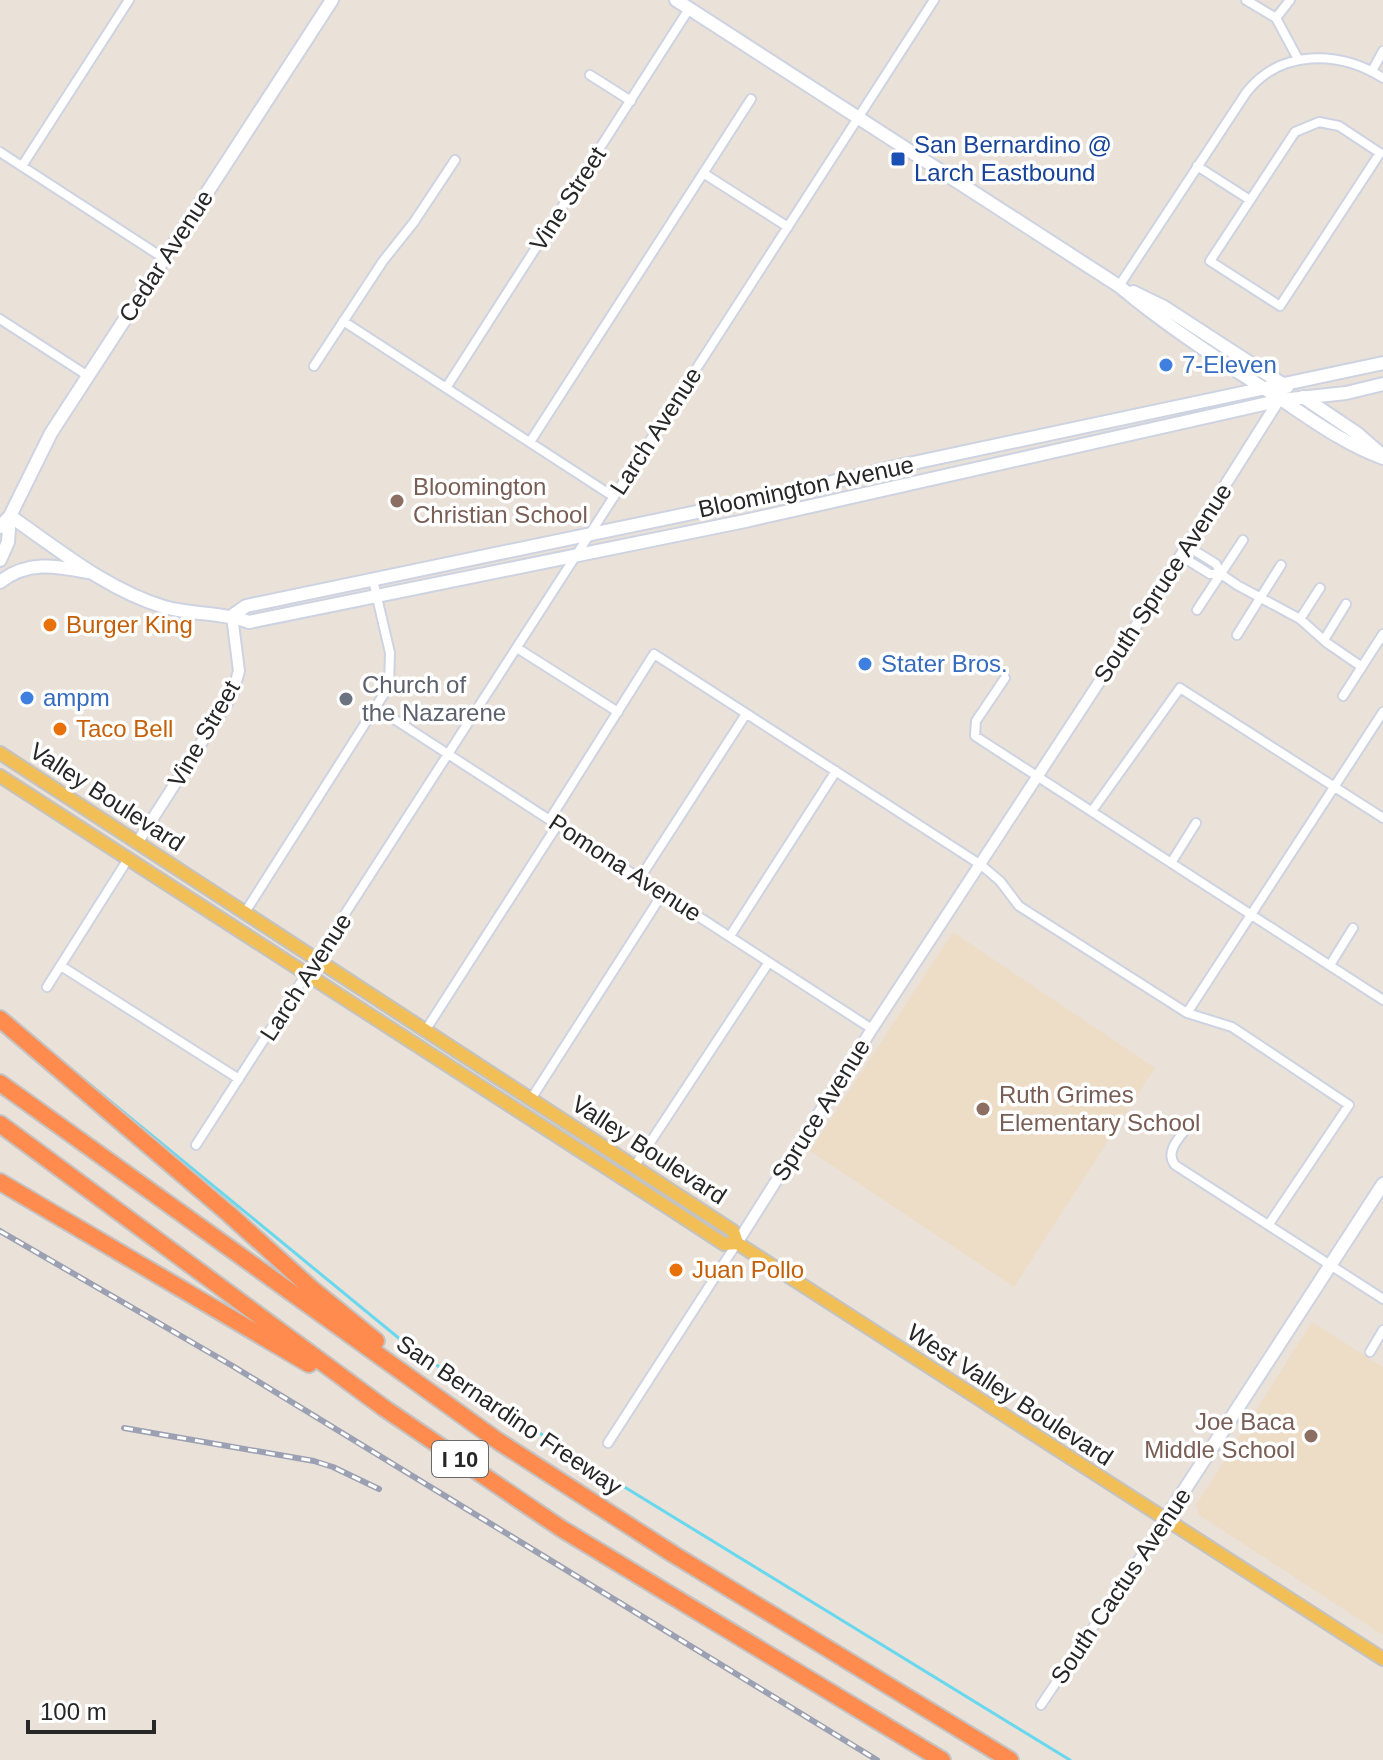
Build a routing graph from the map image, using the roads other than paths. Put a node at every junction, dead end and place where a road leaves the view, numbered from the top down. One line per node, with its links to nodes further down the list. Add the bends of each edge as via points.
1 (129, 0): 19 (street)
2 (332, 0): 24 (main road, Cedar Avenue)
3 (676, 0): 7 (main road)
4 (934, 0): 16 (street, Larch Avenue)
5 (1246, 0): 8 (street)
6 (1290, 0): 8 (street)
7 (689, 9): 15 (street, Vine Street); 16 (main road)
8 (1276, 18): 10 (street)
9 (1383, 51): 11 (street)
10 (1298, 59): 11 (street, via 1338,59); 20 (street, via 1251,87)
11 (1372, 71): 13 (street)
12 (590, 75): 15 (street)
13 (1383, 78)
14 (751, 99): 21 (street)
15 (631, 101): 34 (street, Vine Street)
16 (858, 118): 23 (street, Larch Avenue); 25 (main road)
17 (0, 152): 19 (street)
18 (455, 160): 27 (street)
19 (22, 166): 24 (street)
20 (1197, 166): 22 (street); 25 (street)
21 (703, 173): 23 (street); 42 (street)
22 (1250, 200): 22 (street, via 1210,261 1280,306 1380,153 1330,123 1303,127)
23 (788, 227): 46 (street, Larch Avenue)
24 (165, 259): 31 (main road, Cedar Avenue)
25 (1119, 286): 30 (main road); 33 (main road, via 1164,307)
26 (0, 319): 31 (street)
27 (343, 321): 29 (street); 34 (street)
28 (1383, 363): 33 (main road, Bloomington Avenue)
29 (314, 366)
30 (1229, 366): 35 (main road); 37 (main road, via 1232,377)
31 (88, 376): 48 (main road, Cedar Avenue, via 51,433)
32 (1383, 384): 36 (main road, Bloomington Avenue)
33 (1285, 386): 35 (main road, Bloomington Avenue); 38 (main road); 39 (street, South Spruce Avenue)
34 (446, 388): 42 (street)
35 (1264, 389): 37 (main road, Bloomington Avenue); 39 (main road)
36 (1346, 393): 38 (main road, Bloomington Avenue); 40 (main road, via 1338,406)
37 (1222, 398): 41 (main road, Bloomington Avenue)
38 (1304, 398): 39 (main road, Bloomington Avenue); 40 (main road)
39 (1281, 400): 43 (main road, via 1356,448); 44 (main road, Bloomington Avenue); 52 (street, South Spruce Avenue)
40 (1339, 421): 43 (main road)
41 (1028, 439): 44 (main road, via 1025,449); 45 (main road, Bloomington Avenue)
42 (530, 442): 46 (street)
43 (1383, 457)
44 (974, 467): 47 (main road, Bloomington Avenue)
45 (830, 482): 47 (main road); 50 (main road, Bloomington Avenue)
46 (614, 497): 50 (street, Larch Avenue)
47 (833, 500): 53 (main road, Bloomington Avenue)
48 (10, 516): 49 (main road, Cedar Avenue); 54 (main road, Cedar Avenue); 56 (main road, Bloomington Avenue)
49 (0, 527)
50 (590, 532): 53 (street, Larch Avenue); 58 (main road, Bloomington Avenue)
51 (1243, 540): 57 (street)
52 (1184, 551): 57 (street, via 1216,564); 81 (street, South Spruce Avenue)
53 (577, 554): 61 (main road, Bloomington Avenue); 70 (street, Larch Avenue)
54 (0, 560)
55 (1281, 565): 62 (street)
56 (95, 573): 59 (main road, via 47,565 23,569); 65 (main road, Bloomington Avenue, via 165,607)
57 (1221, 574): 62 (street); 64 (street)
58 (373, 580): 61 (street); 65 (main road, Bloomington Avenue, via 246,606)
59 (0, 582)
60 (1320, 588): 66 (street)
61 (376, 597): 65 (main road, Bloomington Avenue, via 249,622); 74 (street, via 391,666 389,686)
62 (1258, 598): 66 (street); 68 (street)
63 (1346, 604): 69 (street)
64 (1197, 610)
65 (232, 616): 88 (street, Vine Street, via 239,671 232,695)
66 (1300, 619): 69 (street)
67 (1383, 634): 71 (street)
68 (1237, 635)
69 (1324, 640): 71 (street)
70 (517, 648): 75 (street); 79 (street, Larch Avenue)
71 (1362, 667): 73 (street)
72 (1005, 678): 81 (street, via 976,721 975,736)
73 (1343, 696)
74 (377, 708): 79 (street, Pomona Avenue); 94 (street)
75 (618, 712): 77 (street, via 654,654); 86 (street)
76 (1383, 712): 83 (street)
77 (746, 714): 80 (street); 92 (street)
78 (0, 753): 88 (main road, Valley Boulevard)
79 (450, 754): 86 (street, Pomona Avenue); 98 (street, Larch Avenue)
80 (836, 771): 91 (street); 97 (street)
81 (1037, 778): 84 (street); 91 (street, Spruce Avenue)
82 (2, 781): 89 (main road, Valley Boulevard)
83 (1336, 788): 84 (street, via 1180,688); 85 (street); 95 (street)
84 (1092, 811): 90 (street)
85 (1383, 818)
86 (554, 822): 92 (street, Pomona Avenue); 108 (street)
87 (1196, 823): 90 (street)
88 (137, 843): 94 (main road, Valley Boulevard)
89 (128, 859): 101 (street); 102 (main road, Valley Boulevard)
90 (1171, 863): 95 (street)
91 (981, 865): 105 (street, via 1019,906); 107 (street, Spruce Avenue)
92 (640, 878): 93 (street, Pomona Avenue)
93 (663, 893): 97 (street, Pomona Avenue); 111 (street)
94 (244, 914): 98 (main road, Valley Boulevard)
95 (1252, 916): 100 (street); 105 (street)
96 (1353, 928): 100 (street)
97 (730, 936): 99 (street, Pomona Avenue)
98 (317, 961): 102 (street, Larch Avenue); 108 (main road, Valley Boulevard)
99 (769, 962): 107 (street, Pomona Avenue); 115 (street)
100 (1330, 965): 104 (street)
101 (61, 966): 103 (street); 109 (street)
102 (308, 974): 109 (street, Larch Avenue); 119 (main road, Valley Boulevard, via 724,1244)
103 (47, 987)
104 (1383, 1000)
105 (1187, 1013): 118 (street, via 1232,1027 1349,1105)
106 (0, 1019): 125 (highway, via 312,1289 480,1419)
107 (872, 1029): 119 (street, Spruce Avenue)
108 (425, 1031): 111 (main road, Valley Boulevard)
109 (239, 1079): 114 (street, Larch Avenue)
110 (0, 1083): 125 (highway, San Bernardino Freeway / I 10)
111 (531, 1099): 115 (main road, Valley Boulevard)
112 (0, 1124): 124 (highway, I 10)
113 (1190, 1124): 118 (street, via 1170,1156 1175,1165)
114 (196, 1145)
115 (634, 1167): 119 (main road, Valley Boulevard, via 733,1231)
116 (0, 1182): 124 (highway)
117 (1383, 1184): 120 (main road, South Cactus Avenue)
118 (1269, 1224): 120 (street)
119 (737, 1243): 126 (street, Spruce Avenue); 127 (main road, West Valley Boulevard)
120 (1332, 1264): 121 (street); 127 (main road, South Cactus Avenue)
121 (1383, 1299)
122 (1383, 1330): 123 (street)
123 (1370, 1352)
124 (384, 1408): 130 (highway, I 10, via 562,1529)
125 (490, 1435): 131 (highway, San Bernardino Freeway / I 10)
126 (608, 1443)
127 (1165, 1520): 128 (main road, West Valley Boulevard); 129 (street, South Cactus Avenue)
128 (1383, 1659)
129 (1041, 1705)
130 (942, 1760)
131 (1010, 1760)

